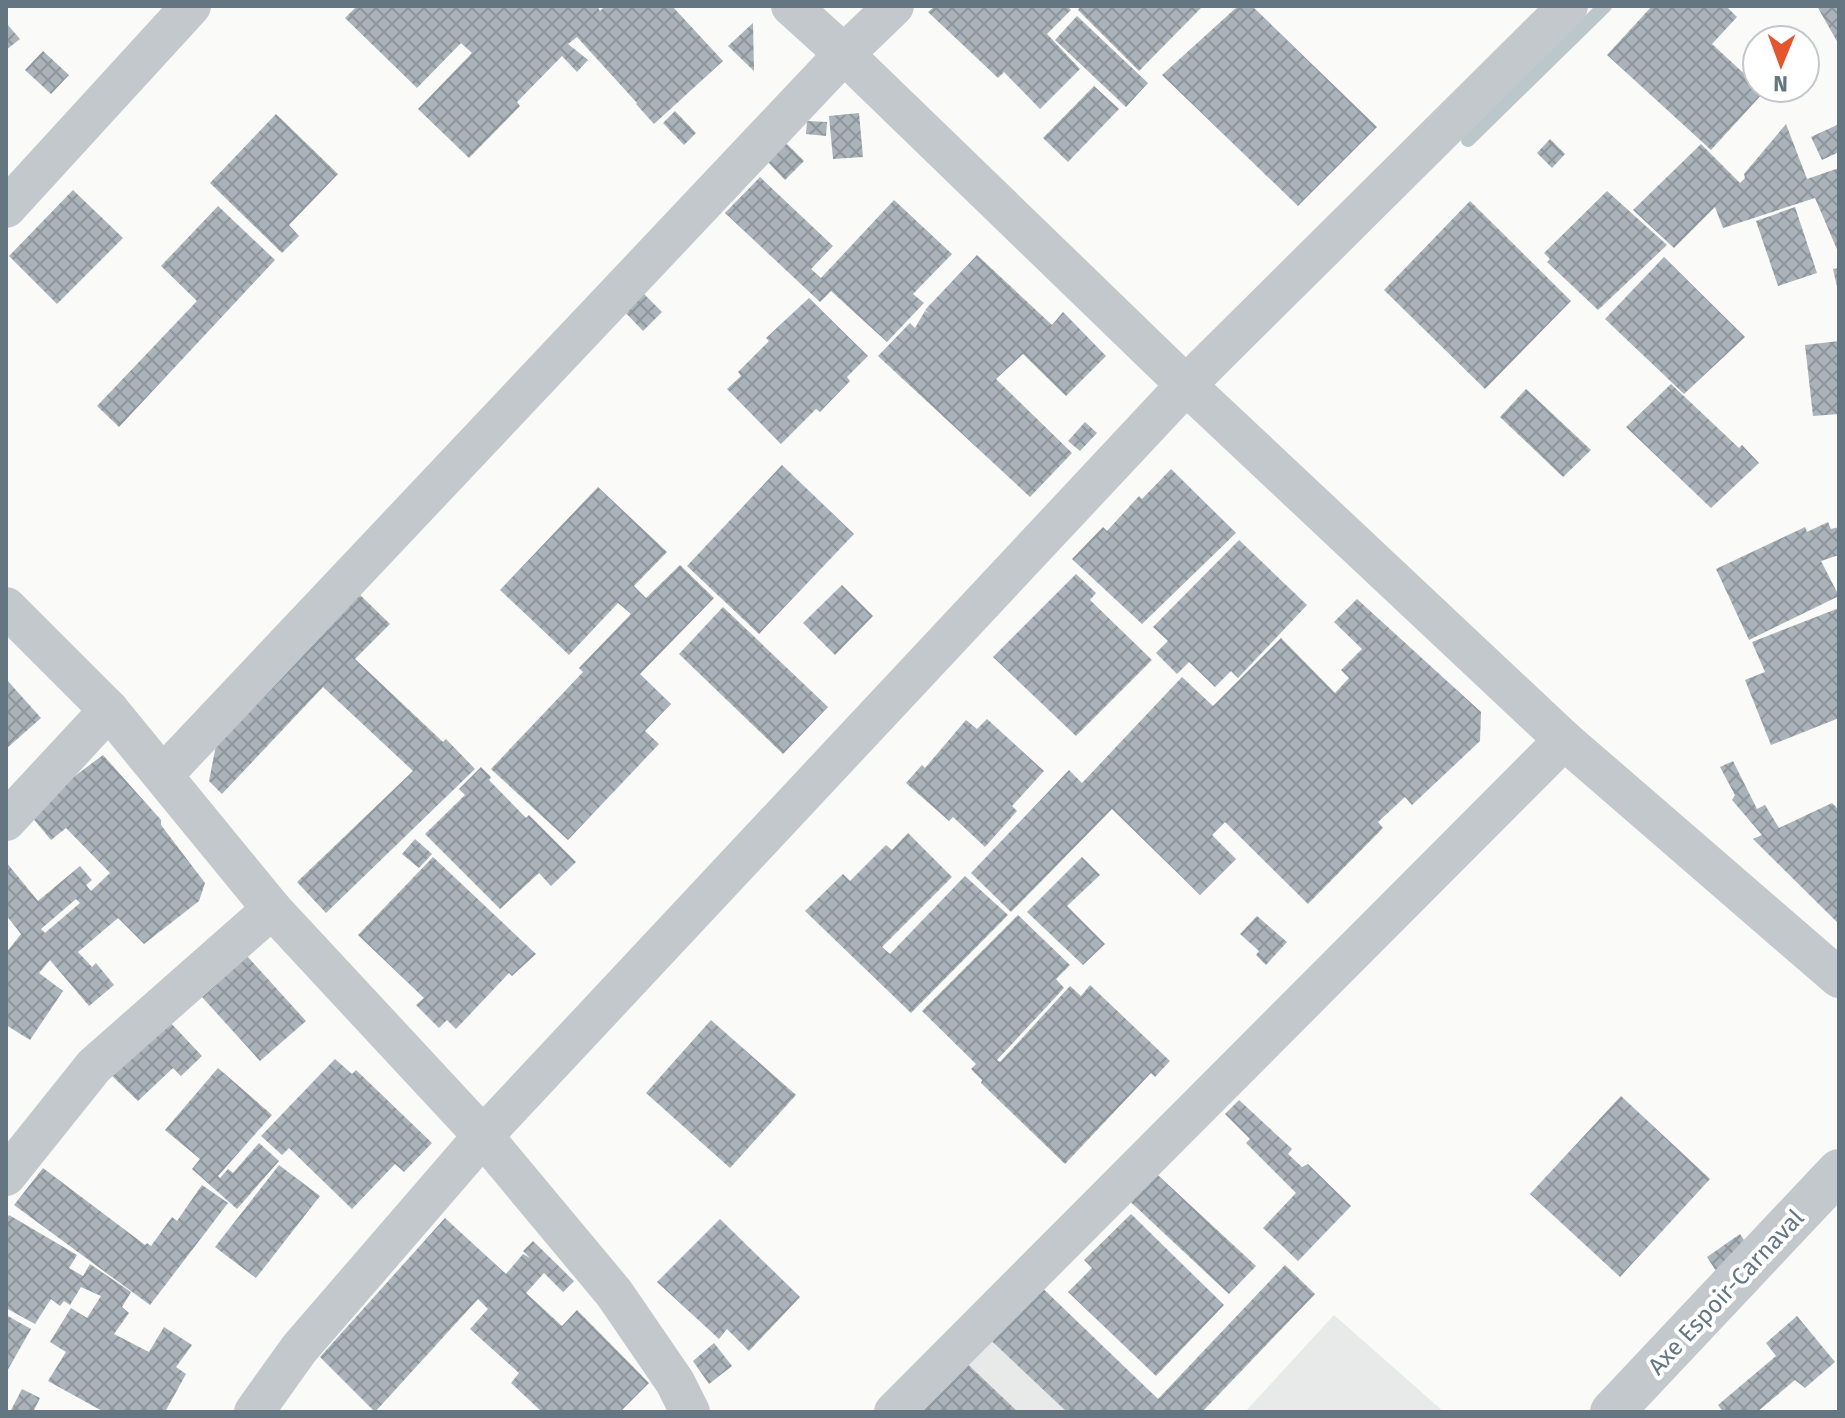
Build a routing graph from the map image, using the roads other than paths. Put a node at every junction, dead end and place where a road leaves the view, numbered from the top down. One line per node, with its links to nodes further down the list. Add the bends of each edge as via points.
1 (191, 6): 6 (street)
2 (791, 6): 5 (street)
3 (894, 6): 5 (street)
4 (1568, 6): 7 (street)
5 (844, 54): 7 (street); 11 (street)
6 (6, 208)
7 (1186, 385): 10 (street); 15 (street)
8 (6, 607): 9 (street)
9 (109, 710): 11 (street); 12 (street)
10 (1564, 740): 14 (street); 20 (street)
11 (163, 775): 13 (street)
12 (6, 821)
13 (272, 909): 15 (street); 17 (street, via 94,1066)
14 (1839, 978)
15 (483, 1136): 18 (street, via 299,1349); 19 (street, via 614,1293)
16 (1839, 1171): 21 (street, Axe Espoir-Carnaval)
17 (6, 1176)
18 (254, 1412)
19 (690, 1412)
20 (894, 1412)
21 (1612, 1412)

